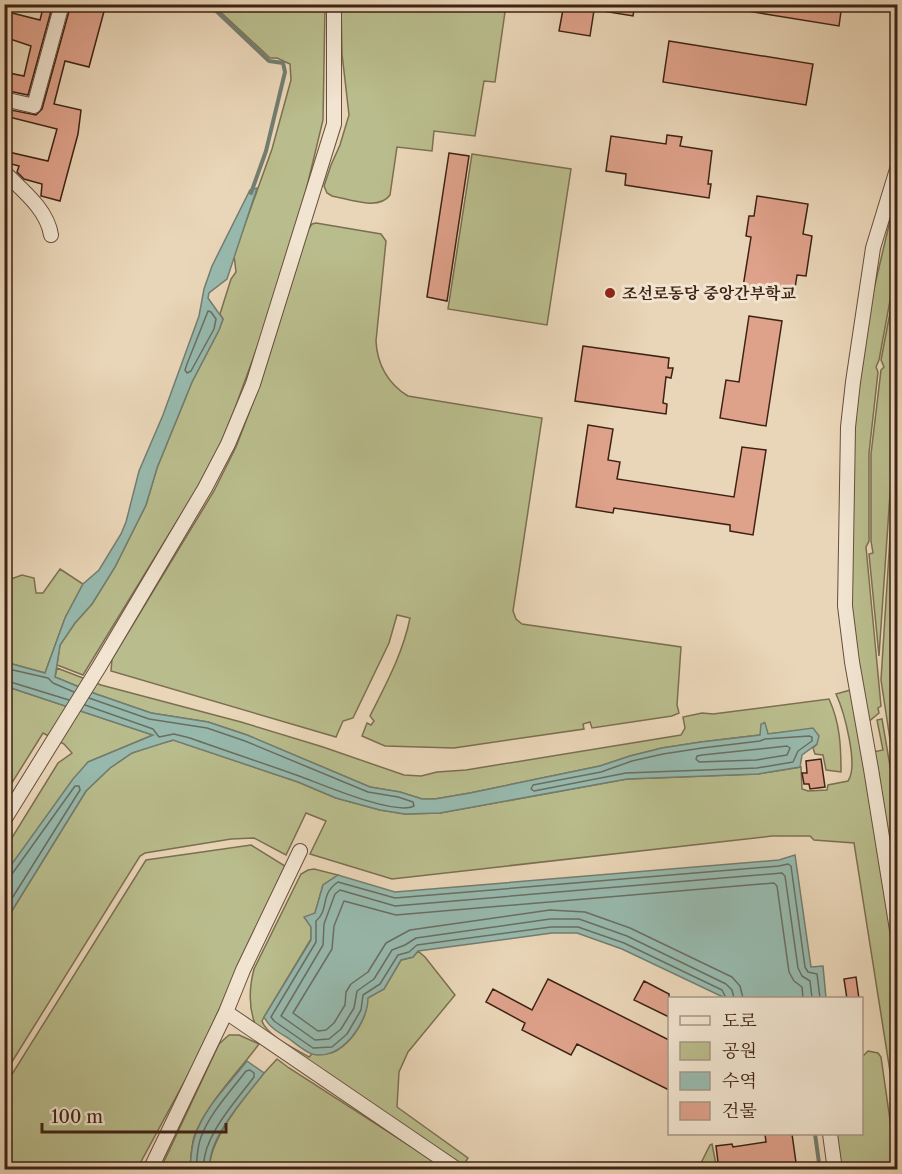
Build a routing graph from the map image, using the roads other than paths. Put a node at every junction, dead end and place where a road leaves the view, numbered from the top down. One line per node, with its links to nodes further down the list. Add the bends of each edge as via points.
1 (62, 4): 3 (street, via 34,106)
2 (334, 4): 7 (street, via 334,124 253,384 205,488)
3 (4, 99)
4 (897, 166): 9 (street, via 873,248 853,382 848,428 845,606)
5 (4, 172): 6 (street, via 38,207 50,224)
6 (51, 234)
7 (4, 820)
8 (300, 851): 10 (street)
9 (897, 936)
10 (226, 1012): 12 (street); 13 (street)
11 (830, 1135): 14 (street)
12 (150, 1170)
13 (458, 1170)
14 (835, 1170)

